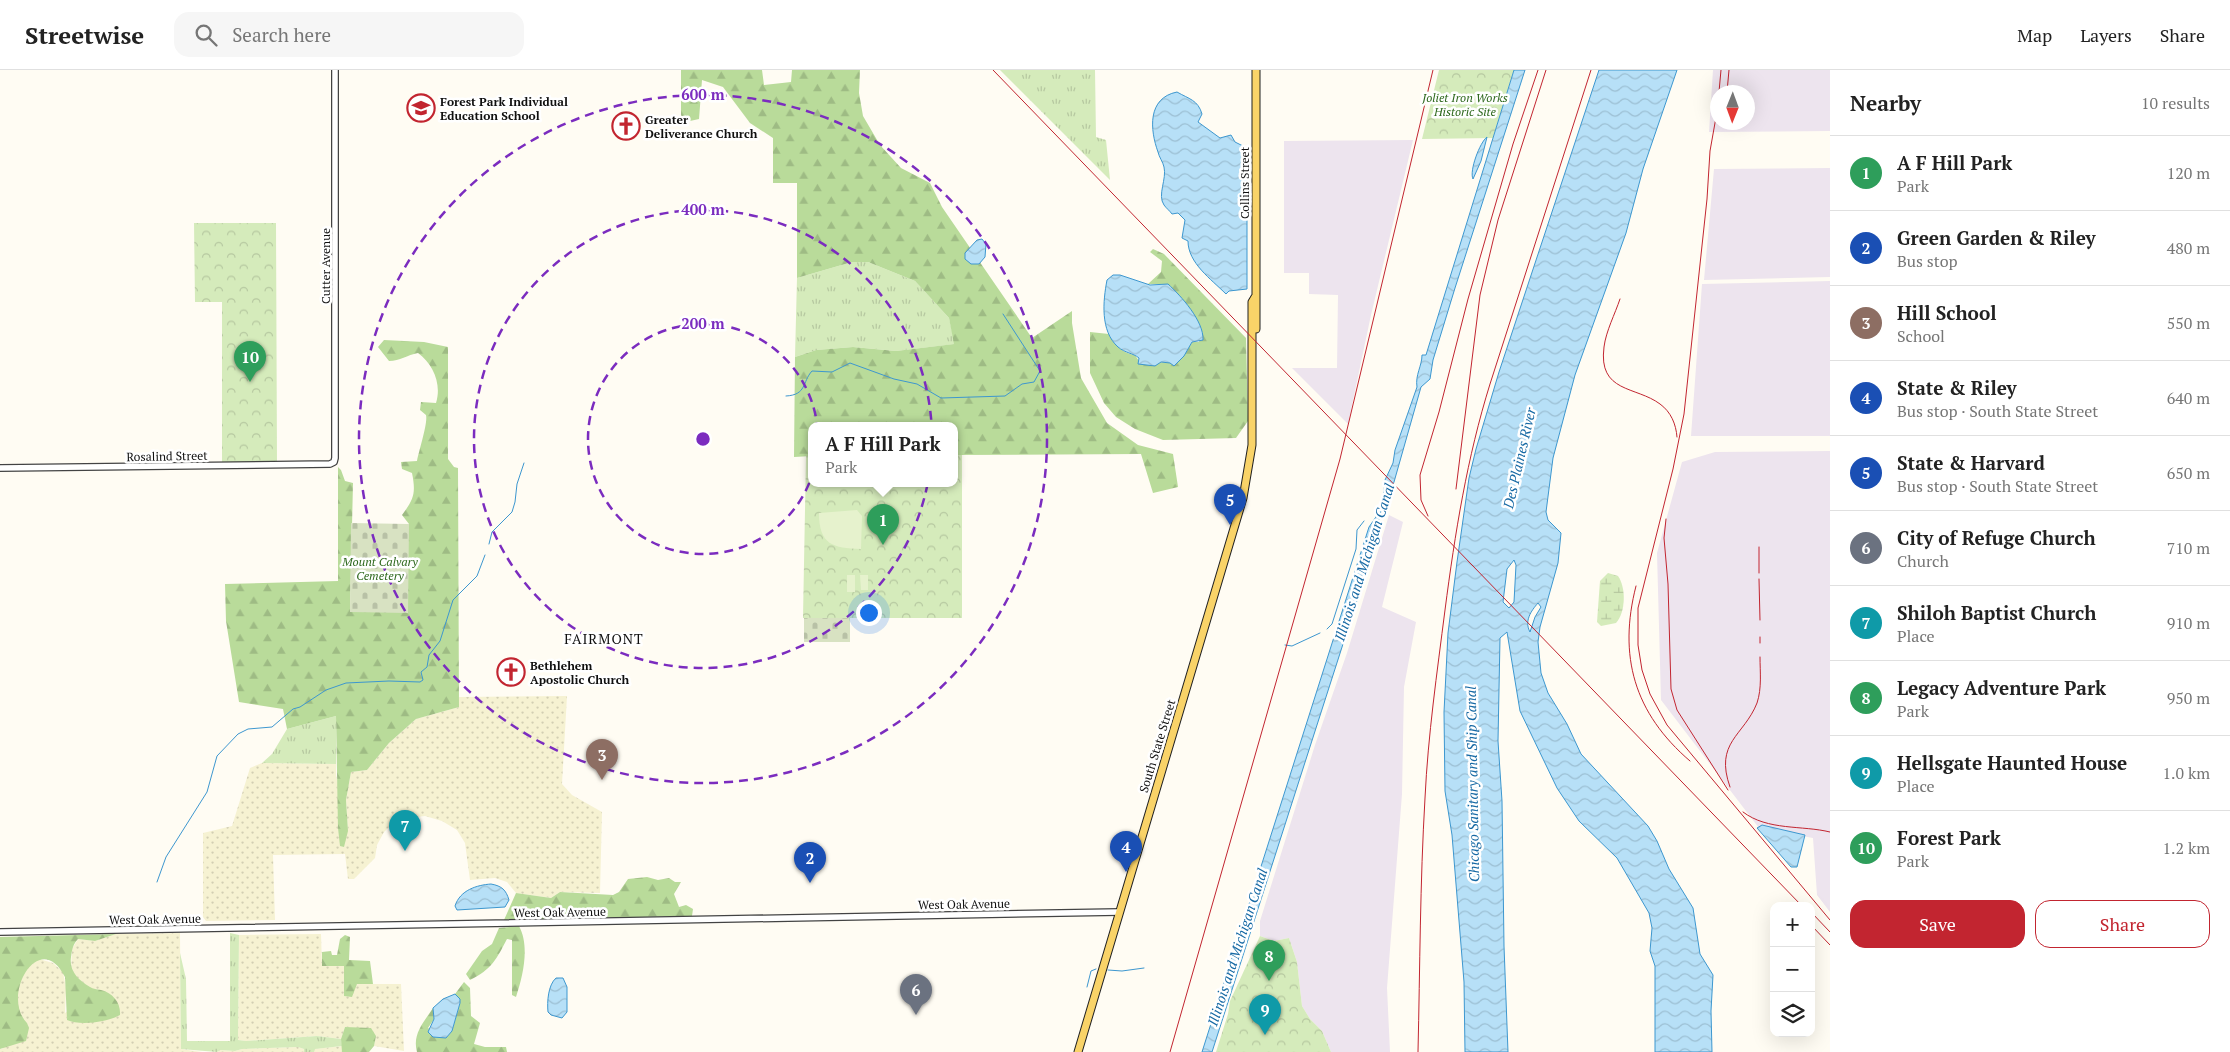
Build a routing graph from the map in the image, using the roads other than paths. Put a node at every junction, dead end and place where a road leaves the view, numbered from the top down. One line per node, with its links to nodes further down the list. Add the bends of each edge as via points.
1 (335, 70): 4 (street, Cutter Avenue)
2 (1256, 70): 3 (main road, Collins Street, via 1257,302)
3 (1252, 445): 6 (main road, South State Street, via 1242,502)
4 (334, 462): 5 (street, Rosalind Street)
5 (0, 468)
6 (1120, 912): 7 (street, West Oak Avenue); 8 (main road, South State Street)
7 (0, 932)
8 (1078, 1052)

